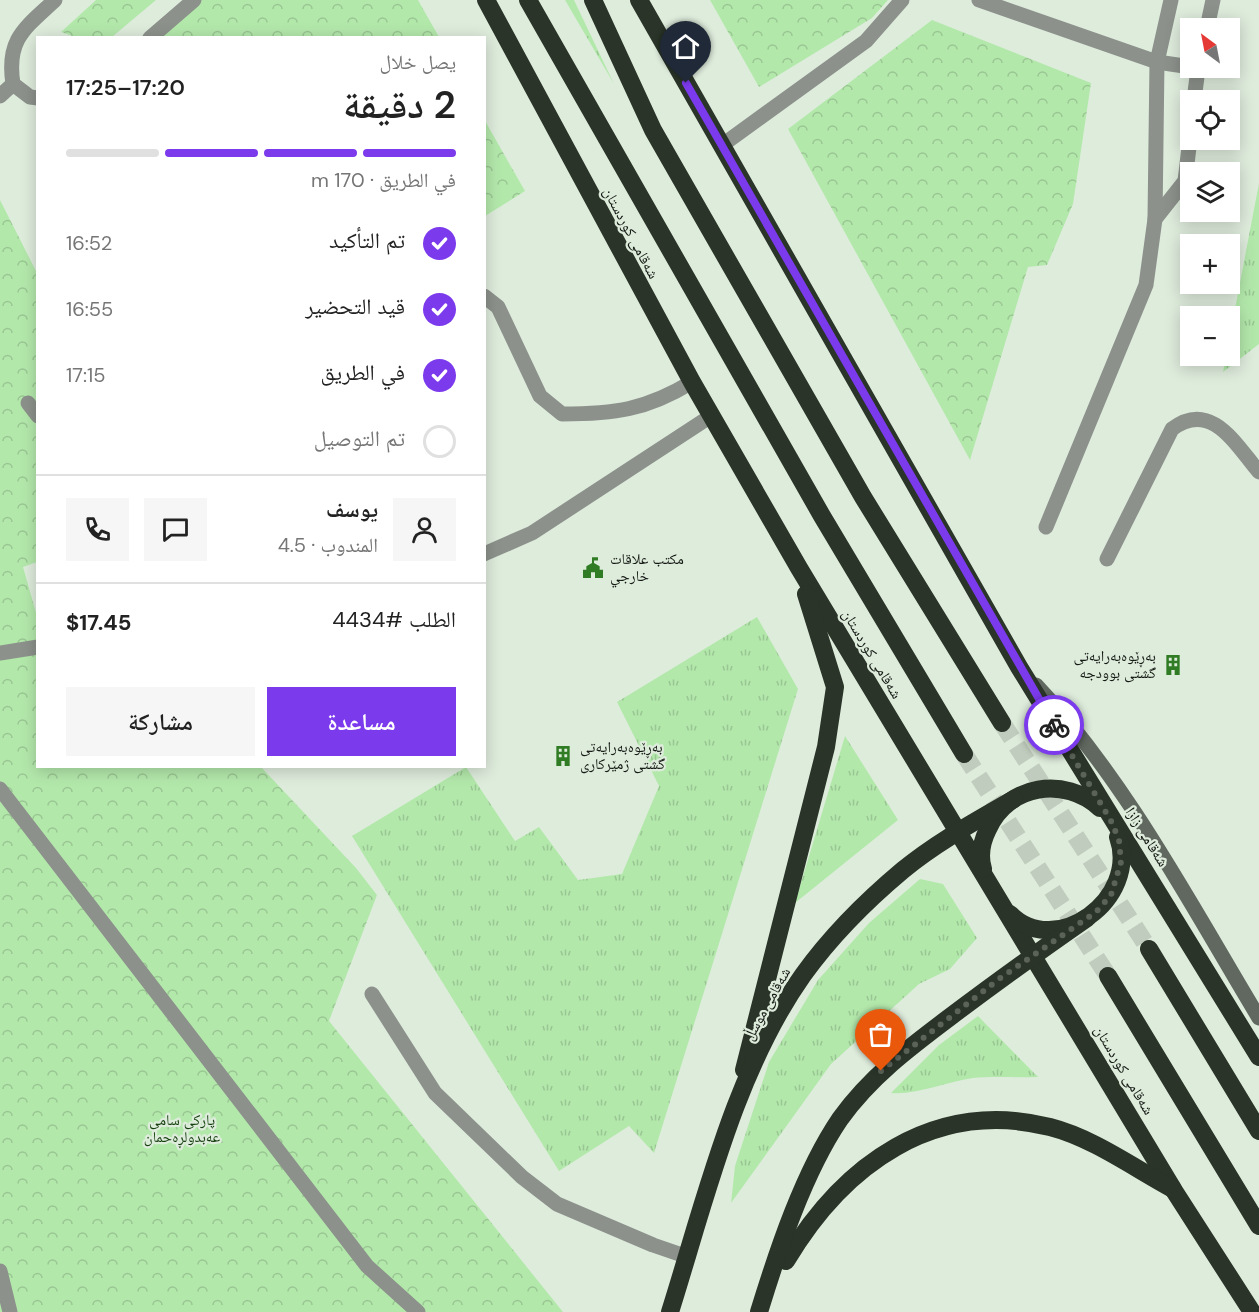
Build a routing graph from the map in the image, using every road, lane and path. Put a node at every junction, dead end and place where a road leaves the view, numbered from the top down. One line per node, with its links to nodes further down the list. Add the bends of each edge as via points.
1 (55, 0): 15 (lane, via 18,34 10,68)
2 (194, 0): 12 (lane)
3 (486, 0): 22 (highway, شەقامی کوردستان)
4 (528, 0): 35 (highway, شەقامی کوردستان, via 822,516)
5 (593, 0): 34 (highway, via 653,130 862,497)
6 (639, 0): 18 (highway)
7 (902, 0): 18 (lane, via 866,41)
8 (979, 0): 13 (lane)
9 (1170, 0): 13 (lane)
10 (1213, 0): 11 (lane)
11 (1209, 18)
12 (152, 36)
13 (1157, 62): 14 (lane); 20 (lane)
14 (1180, 66)
15 (13, 84): 16 (lane); 17 (lane)
16 (0, 96)
17 (36, 98)
18 (721, 146): 33 (highway)
19 (1189, 150): 20 (lane, via 1185,181)
20 (1155, 219): 27 (lane, via 1146,285)
21 (486, 298): 22 (lane, via 498,307 540,396 561,414 609,414 663,400)
22 (692, 382): 25 (highway, شەقامی کوردستان)
23 (28, 404): 24 (lane)
24 (36, 414)
25 (711, 416): 28 (lane, via 532,533); 30 (highway, شەقامی کوردستان)
26 (1259, 472): 29 (lane, via 1220,428 1201,418 1183,421 1172,429)
27 (1046, 527)
28 (486, 553)
29 (1107, 559)
30 (799, 568): 39 (highway, شەقامی کوردستان); 49 (highway, via 835,687 826,747)
31 (36, 647): 32 (lane)
32 (0, 653)
33 (1019, 667): 38 (highway); 47 (street, شەقامی زازا, via 1096,756)
34 (1002, 723)
35 (964, 754)
36 (0, 789): 57 (lane, via 368,1266)
37 (1014, 799): 38 (highway, via 1035,790 1070,790 1090,800); 39 (highway, شەقامی موسڵ); 40 (highway, via 997,814 986,832 981,852)
38 (1111, 821): 42 (highway, via 1121,851 1119,874 1111,895); 48 (highway)
39 (958, 831): 40 (highway, شەقامی کوردستان); 49 (highway, شەقامی موسڵ, via 904,869 827,944 775,1024)
40 (985, 874): 41 (highway, شەقامی کوردستان)
41 (1005, 908): 42 (highway, via 1025,923 1045,928 1067,926); 44 (highway, شەقامی کوردستان)
42 (1087, 918): 44 (highway)
43 (1149, 949): 50 (highway)
44 (1034, 956): 51 (highway, شەقامی کوردستان); 55 (highway, via 906,1050 859,1095 811,1170)
45 (1108, 976): 52 (highway)
46 (372, 994): 53 (lane, via 435,1094 522,1177 557,1204)
47 (1259, 1018)
48 (1259, 1057)
49 (734, 1109): 53 (highway, شەقامی موسڵ)
50 (1259, 1131)
51 (1173, 1189): 55 (highway, via 1051,1127 984,1120 952,1124 892,1148 834,1194 807,1226); 59 (highway, شەقامی کوردستان)
52 (1259, 1226)
53 (688, 1257): 58 (highway, شەقامی موسڵ)
54 (0, 1271): 56 (lane)
55 (761, 1305)
56 (10, 1312)
57 (418, 1312)
58 (670, 1312)
59 (1252, 1312)

